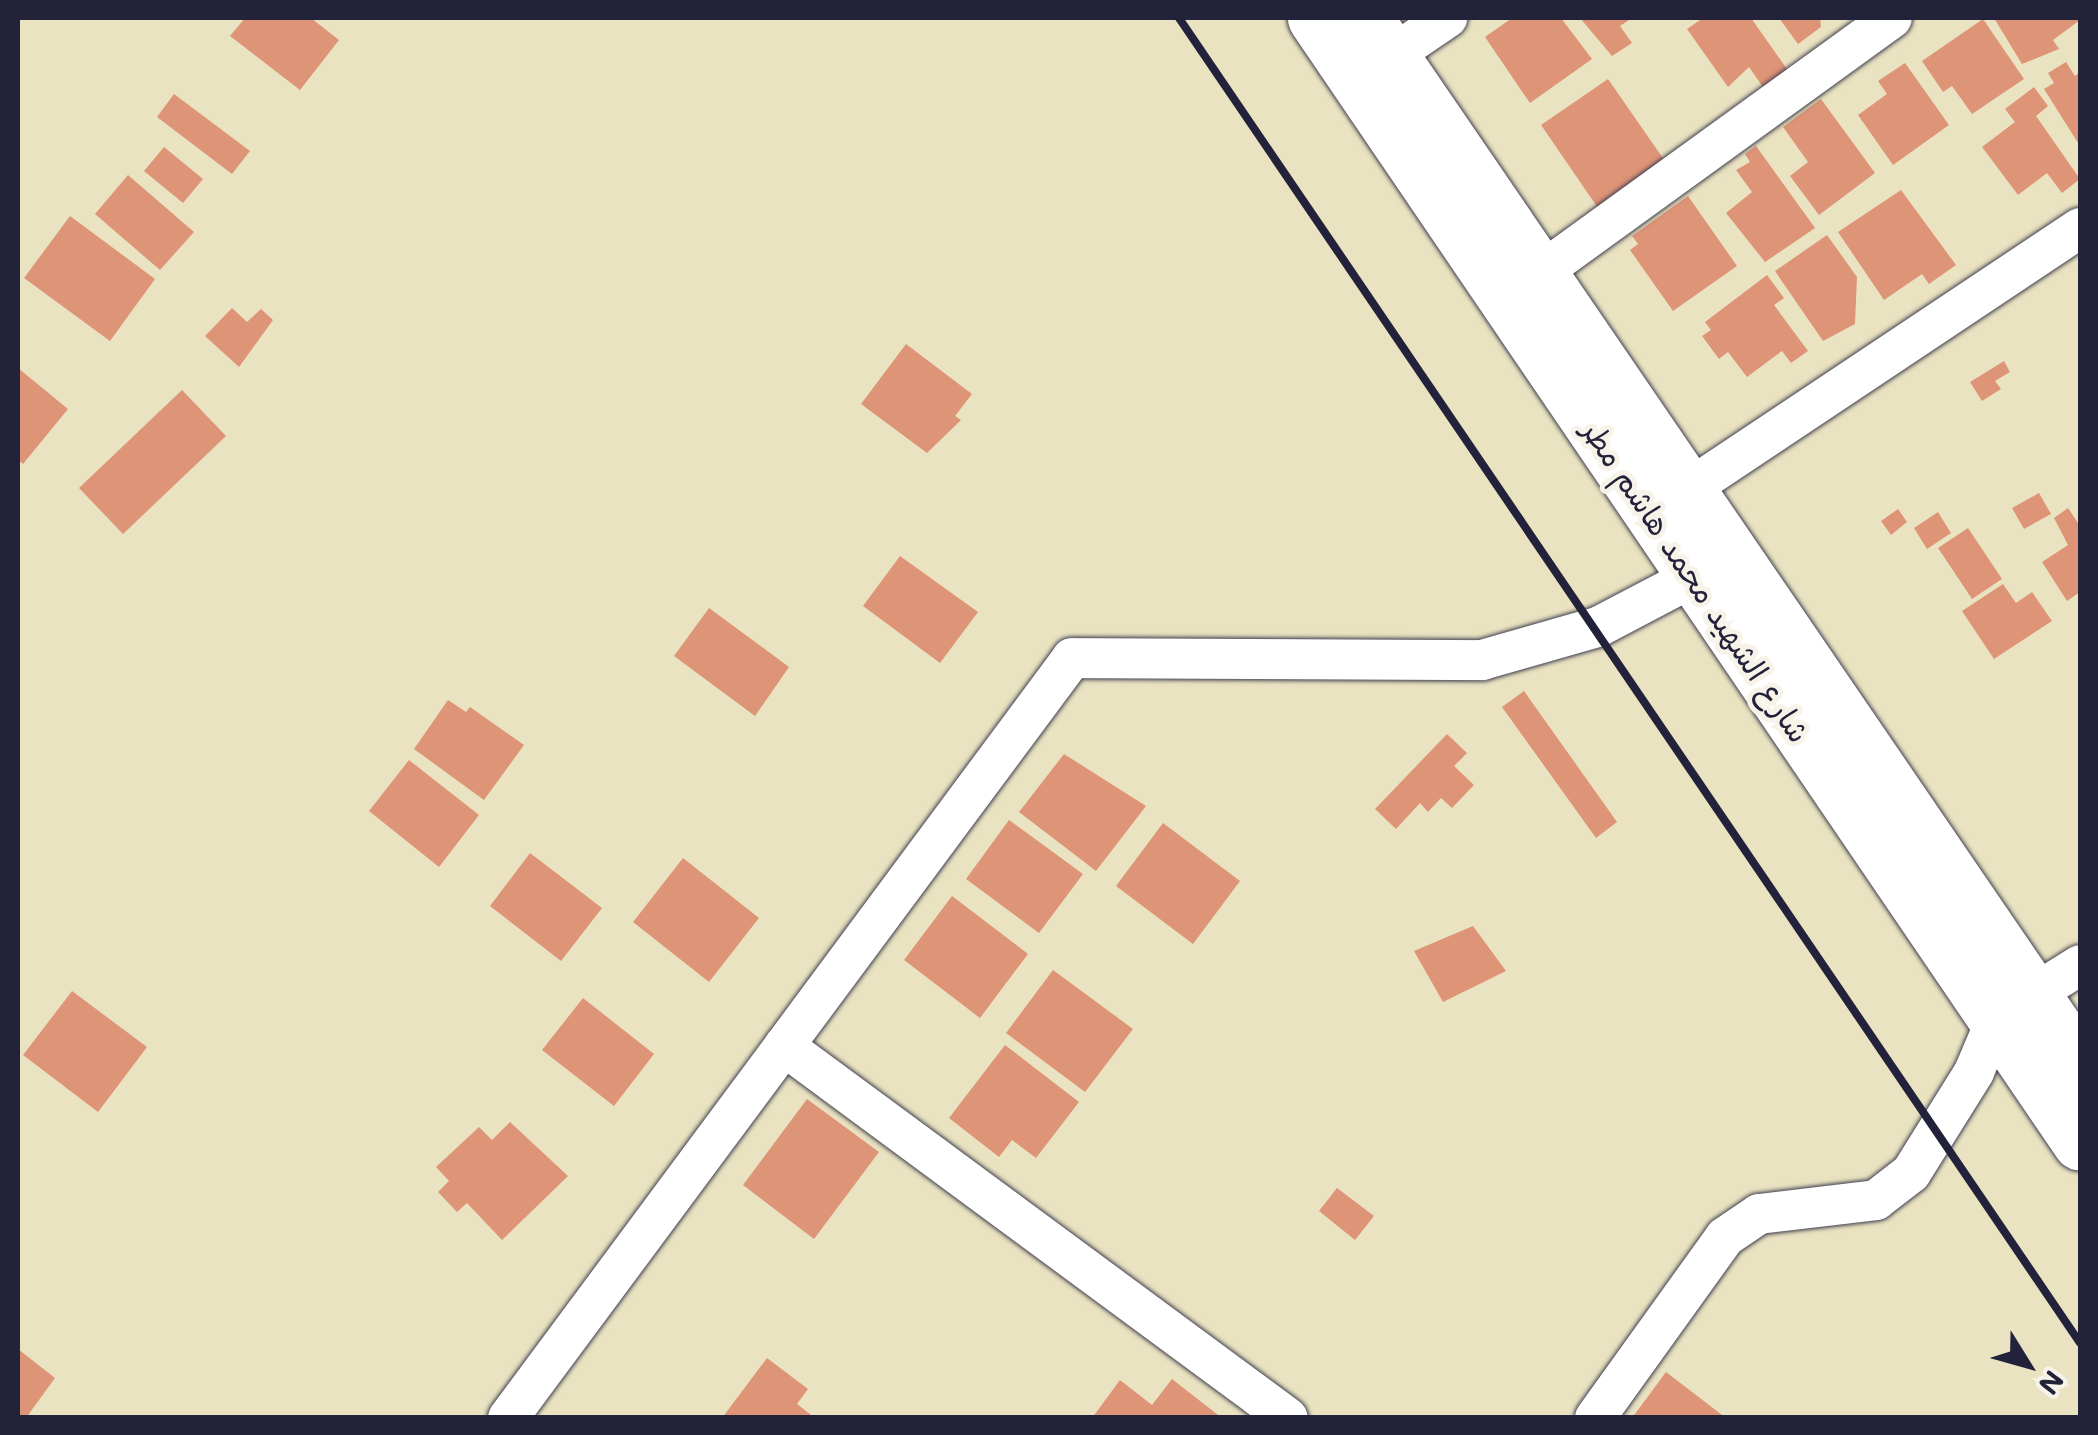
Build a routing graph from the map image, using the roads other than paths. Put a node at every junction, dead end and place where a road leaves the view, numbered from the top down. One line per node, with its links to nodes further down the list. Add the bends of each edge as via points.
1 (1314, 18): 6 (main road, شارع الشهيد محمد هاشم مطر)
2 (1447, 18): 4 (street)
3 (1892, 18): 6 (street)
4 (1378, 37): 6 (main road, شارع الشهيد محمد هاشم مطر)
5 (2080, 228): 7 (street)
6 (1523, 284): 7 (main road, شارع الشهيد محمد هاشم مطر); 8 (main road, شارع الشهيد محمد هاشم مطر)
7 (1686, 490): 10 (main road, شارع الشهيد محمد هاشم مطر)
8 (1695, 576): 10 (main road, شارع الشهيد محمد هاشم مطر); 11 (street, via 1598,627 1482,660 1072,658)
9 (2080, 964): 10 (street)
10 (2015, 1007): 12 (main road, شارع الشهيد محمد هاشم مطر); 13 (main road, شارع الشهيد محمد هاشم مطر); 16 (street, via 1911,1172 1876,1200 1758,1214 1725,1237)
11 (784, 1046): 14 (street); 15 (street)
12 (2080, 1064)
13 (2080, 1144)
14 (508, 1418)
15 (1288, 1418)
16 (1594, 1418)

